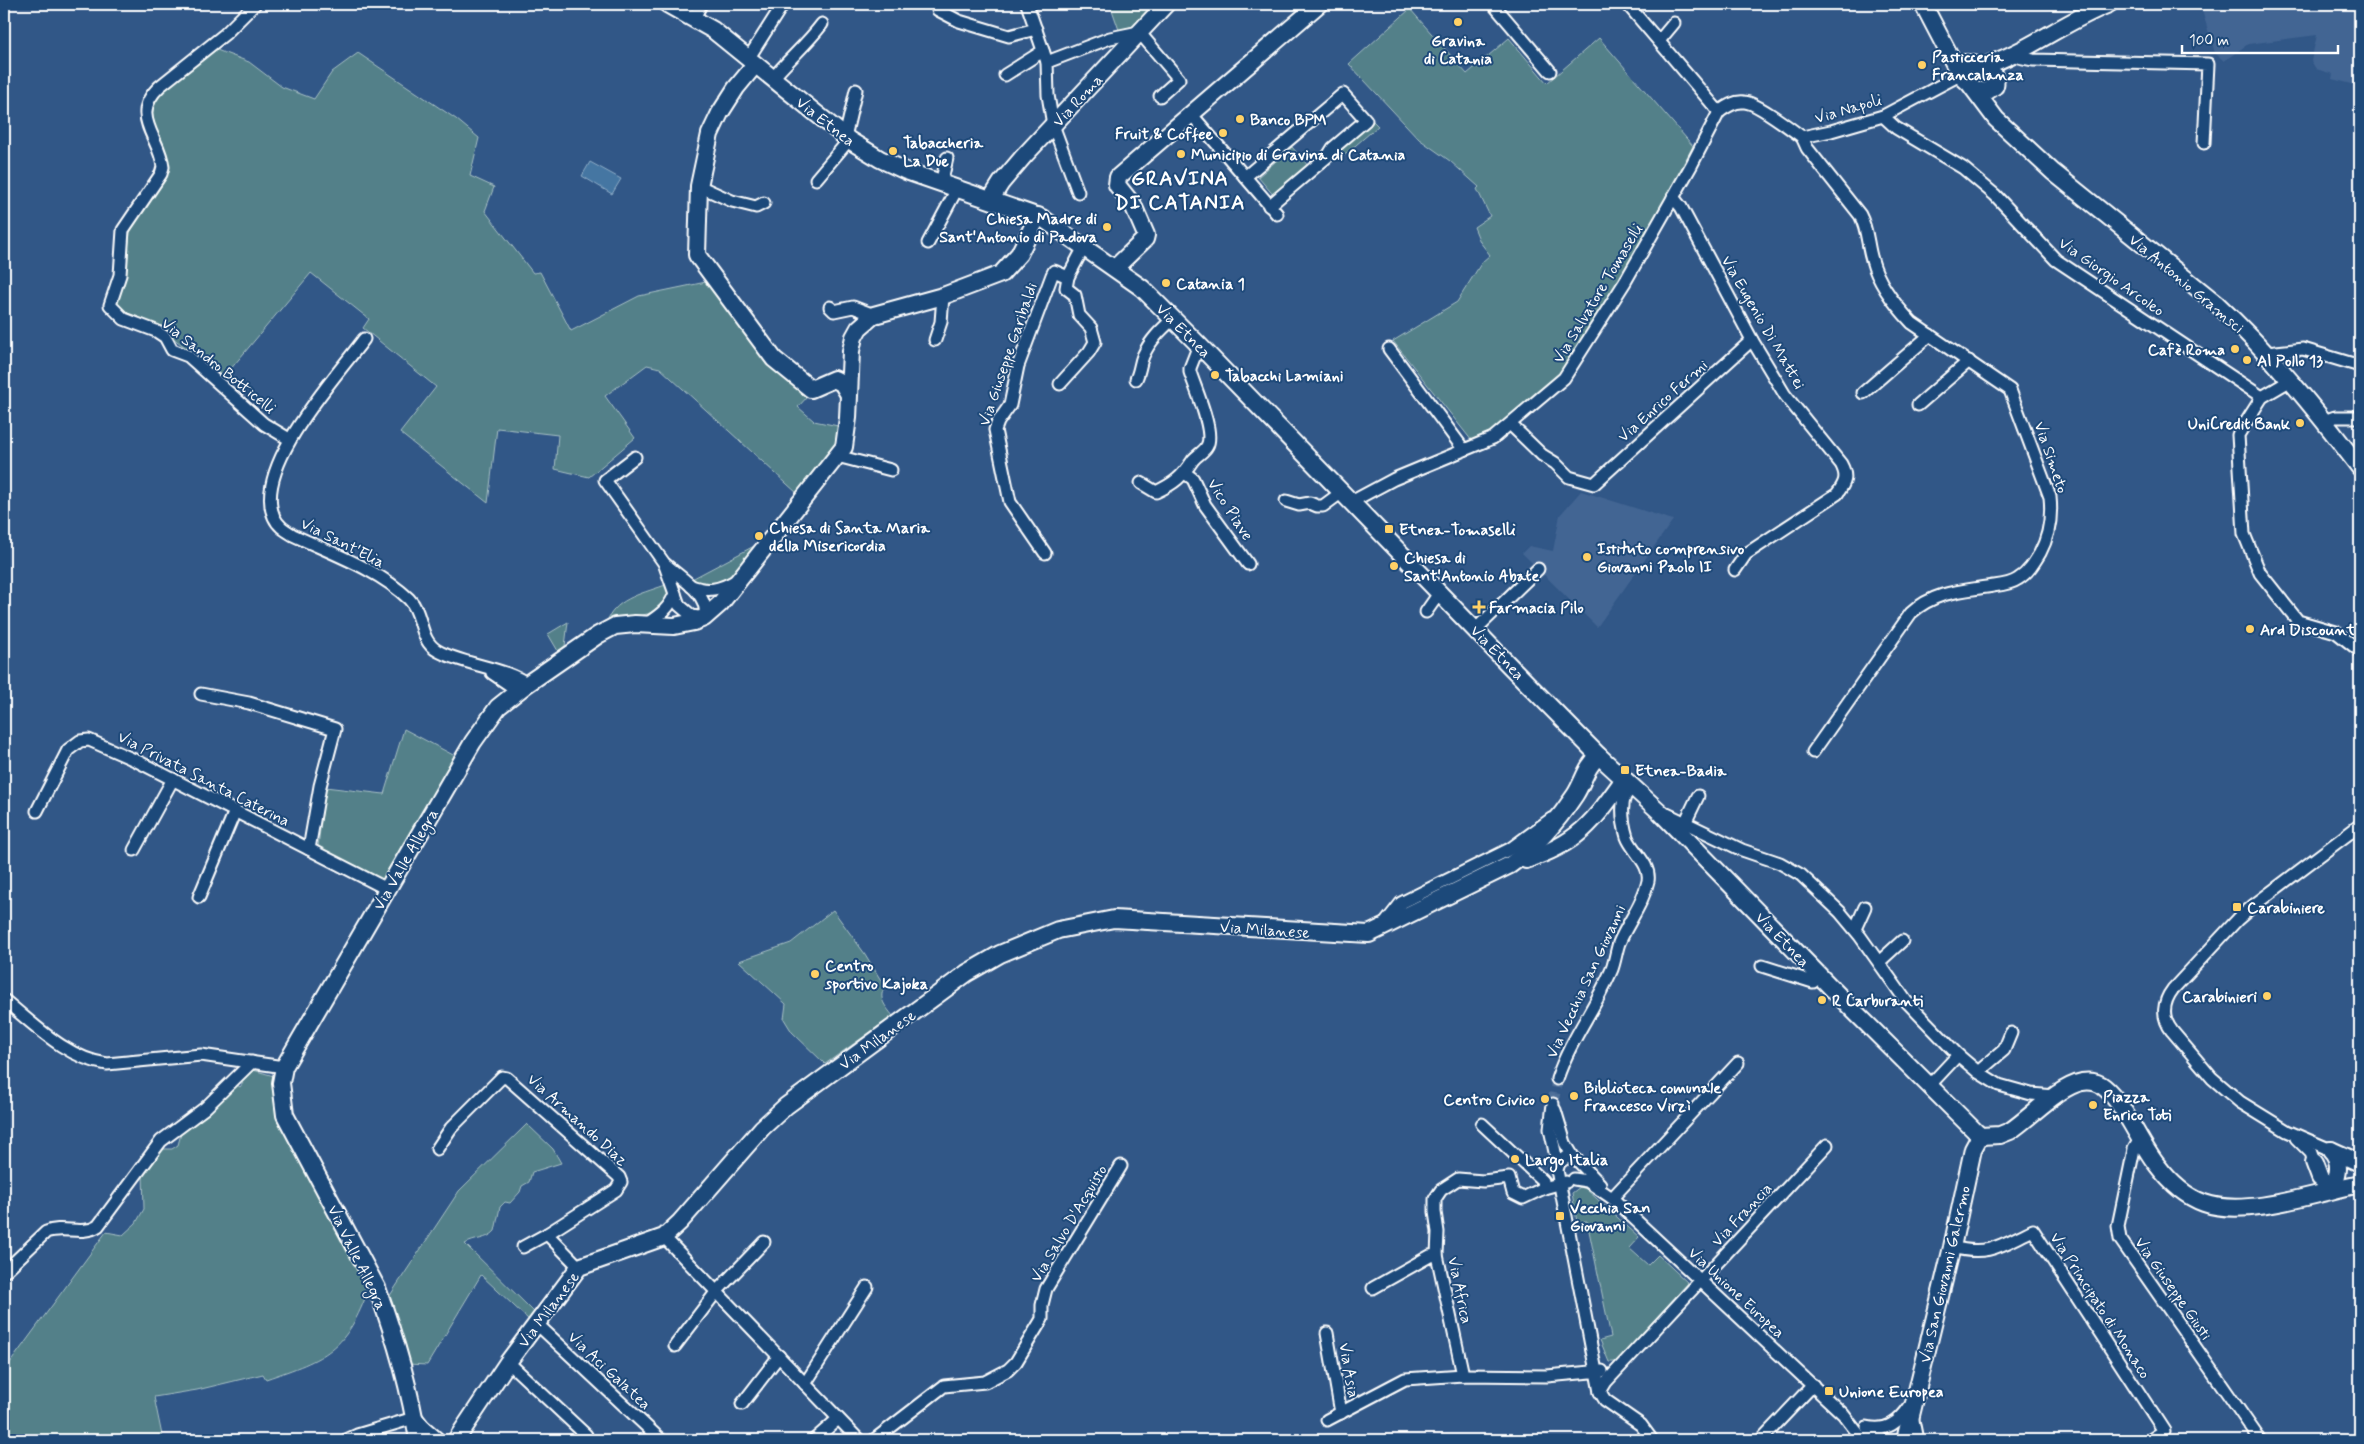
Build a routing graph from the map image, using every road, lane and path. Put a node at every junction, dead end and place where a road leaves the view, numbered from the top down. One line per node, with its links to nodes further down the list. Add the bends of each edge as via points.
1 (255, 4): 79 (street, Via Sandro Botticelli, via 153,92 146,119 163,167 123,230 122,259 110,305 124,319 165,337 172,350 188,356 264,424)
2 (667, 4): 13 (main road, Via Etnea)
3 (701, 4): 13 (street)
4 (783, 4): 22 (street)
5 (1027, 4): 16 (street)
6 (1166, 4): 17 (main road, Via Roma)
7 (1319, 4): 32 (main road)
8 (1493, 4): 24 (street)
9 (1627, 4): 18 (street)
10 (1923, 4): 23 (main road, via 1938,34 1960,57)
11 (2109, 4): 19 (main road)
12 (938, 10): 16 (street, via 959,21 1009,36)
13 (694, 19): 22 (main road, Via Etnea)
14 (1674, 22): 18 (street)
15 (822, 24): 26 (street, via 808,44)
16 (1036, 29): 20 (street)
17 (1131, 37): 20 (street); 30 (street, via 1180,79); 34 (main road, Via Roma)
18 (1659, 41): 31 (street)
19 (2032, 44): 21 (main road); 23 (main road)
20 (1045, 56): 25 (street); 34 (street)
21 (2018, 57): 27 (main road, via 2008,65); 38 (street, via 2208,64)
22 (752, 62): 26 (main road, Via Etnea); 43 (main road, via 710,134)
23 (1967, 70): 27 (main road, via 1990,70); 28 (main road); 33 (street, Via Napoli)
24 (1550, 71)
25 (1006, 75)
26 (773, 78): 36 (main road, Via Etnea)
27 (1996, 84): 28 (main road, via 1986,92); 37 (main road, via 2000,112)
28 (1974, 89): 37 (main road, via 1996,119)
29 (856, 90): 36 (street)
30 (1160, 96)
31 (1719, 112): 35 (street, Via Napoli, via 1735,103 1750,103); 46 (street, Via Salvatore Tomaselli)
32 (1192, 115): 40 (street); 52 (main road, via 1118,177 1117,185 1133,205 1146,235 1145,240)
33 (1883, 116): 35 (street, Via Napoli); 74 (street, Via Giorgio Arcoleo, via 1896,128 1963,168 1995,195 2056,260)
34 (1053, 125): 45 (street); 47 (main road, Via Roma, via 1001,183)
35 (1802, 137): 58 (street, Via Simeto, via 1807,148 1860,215 1866,226 1874,267 1889,294 1912,323)
36 (847, 138): 41 (street); 42 (main road, Via Etnea, via 880,159)
37 (2016, 138): 65 (main road, Via Antonio Gramsci, via 2216,304)
38 (2204, 143)
39 (946, 158): 42 (street)
40 (1245, 177): 40 (street, via 1273,210 1333,148 1366,120 1343,94)
41 (816, 179)
42 (941, 184): 44 (main road, Via Etnea)
43 (699, 186): 48 (street, via 732,201 756,207); 69 (main road, via 697,255 774,359 811,389)
44 (957, 189): 47 (main road, Via Etnea); 50 (street)
45 (1078, 192)
46 (1673, 197): 61 (street, Via Eugenio Di Mattei); 78 (street, Via Salvatore Tomaselli, via 1625,282 1564,378)
47 (991, 199): 49 (main road, Via Etnea)
48 (764, 203)
49 (1038, 216): 51 (main road, Via Etnea); 54 (main road, via 1019,254 1001,274)
50 (928, 243)
51 (1084, 247): 52 (main road, Via Etnea); 53 (street)
52 (1115, 268): 57 (main road, Via Etnea)
53 (1068, 277): 71 (street, via 1066,288 1075,295 1079,315 1091,328 1095,342); 89 (street, Via Giuseppe Garibaldi, via 1054,271 1052,275 1018,366 1010,404 996,430 1010,502)
54 (943, 296): 56 (main road); 60 (street, via 941,322)
55 (830, 307): 56 (street, via 834,311 853,307)
56 (874, 315): 64 (main road, via 859,328)
57 (1174, 318): 62 (main road, Via Etnea); 68 (street, via 1151,340)
58 (1930, 335): 66 (street, Via Simeto); 73 (street)
59 (364, 339): 79 (street, Via Sant'Elia)
60 (934, 340)
61 (1752, 340): 78 (street, Via Enrico Fermi, via 1594,484 1569,477); 93 (street, Via Eugenio Di Mattei, via 1785,395 1841,464 1846,476 1837,494 1746,554)
62 (1199, 344): 85 (street, via 1190,372 1210,432 1207,447); 87 (main road, Via Etnea)
63 (1389, 349): 80 (street)
64 (851, 351): 69 (main road); 72 (main road, Via Valle Allegra)
65 (2267, 353): 67 (street, via 2303,349); 70 (main road, Via Antonio Gramsci)
66 (1969, 361): 75 (street); 105 (street, Via Simeto, via 2001,383 2014,398 2050,497 2045,543 2026,573 2017,580 1933,597 1911,613)
67 (2360, 366)
68 (1136, 379)
69 (829, 380): 72 (main road, via 839,381)
70 (2291, 380): 74 (street); 77 (main road, Via Antonio Gramsci)
71 (1060, 384)
72 (848, 393): 81 (main road, Via Valle Allegra, via 847,437)
73 (1863, 393)
74 (2262, 397): 102 (street, via 2238,435 2246,544 2260,573 2298,621 2336,632)
75 (1918, 404)
76 (2360, 417): 77 (street)
77 (2324, 421): 83 (main road, Via Antonio Gramsci)
78 (1510, 425): 80 (street, Via Salvatore Tomaselli, via 1493,438)
79 (289, 439): 103 (street, Via Sant'Elia, via 276,467 270,499 274,519 281,527 382,580 414,605 426,639 438,651 482,667)
80 (1464, 450): 87 (street, Via Salvatore Tomaselli)
81 (837, 456): 84 (street); 94 (main road, Via Valle Allegra)
82 (635, 457): 90 (street, via 605,480)
83 (2360, 468)
84 (891, 470)
85 (1185, 474): 86 (street, via 1156,492); 91 (street, Vico Piave, via 1193,479 1205,505)
86 (1141, 484)
87 (1346, 497): 88 (street, Via Salvatore Tomaselli, via 1323,506); 96 (main road, Via Etnea)
88 (1286, 501)
89 (1045, 553)
90 (664, 563): 95 (street); 97 (street)
91 (1248, 564)
92 (1538, 569): 101 (street)
93 (1735, 570)
94 (747, 573): 95 (street, via 715,590); 99 (main road, Via Valle Allegra)
95 (690, 586): 99 (street, via 704,602)
96 (1440, 592): 98 (street); 101 (main road, Via Etnea)
97 (675, 594): 99 (street, via 682,609 692,616); 100 (street, via 664,612)
98 (1426, 612)
99 (704, 618): 100 (main road, Via Valle Allegra, via 674,626)
100 (645, 625): 103 (main road, Via Valle Allegra, via 614,626)
101 (1476, 629): 106 (main road, Via Etnea)
102 (2360, 651)
103 (521, 689): 119 (main road, Via Valle Allegra, via 498,707 472,742)
104 (201, 694): 116 (street, via 249,703 336,729 320,786)
105 (1813, 752)
106 (1599, 756): 108 (main road, Via Etnea); 110 (main road, Via Milanese, via 1587,769)
107 (173, 779): 111 (street, Via Privata Santa Caterina); 112 (street, Via Privata Santa Caterina, via 89,740 80,741 68,750); 117 (street)
108 (1623, 791): 113 (main road, Via Etnea); 118 (main road, via 1576,837); 135 (street, Via Vecchia San Giovanni, via 1627,836 1645,865 1648,878 1612,968)
109 (1698, 796): 114 (street)
110 (1566, 807): 118 (main road, Via Milanese, via 1537,845); 123 (street, via 1510,849 1401,904)
111 (235, 811): 116 (street, Via Privata Santa Caterina); 120 (street)
112 (37, 812)
113 (1660, 812): 114 (street); 127 (main road, Via Etnea)
114 (1685, 823): 122 (street, via 1800,875)
115 (2360, 824): 140 (street, via 2238,920 2173,989 2165,1005 2169,1027 2212,1078 2240,1102)
116 (309, 849): 119 (street, Via Privata Santa Caterina)
117 (134, 850)
118 (1510, 866): 123 (main road, Via Milanese)
119 (387, 890): 133 (main road, Via Valle Allegra)
120 (198, 898)
121 (1865, 907): 122 (street)
122 (1855, 929): 125 (street)
123 (1380, 930): 158 (main road, Via Milanese, via 1358,935 1114,919 1058,930 1031,940 967,973 786,1106 762,1128)
124 (1902, 941): 125 (street)
125 (1879, 962): 130 (street, via 1906,1001)
126 (1762, 966): 127 (street, via 1813,982)
127 (1820, 976): 136 (main road, Via Etnea)
128 (4, 1000): 131 (street, via 75,1056 91,1062 107,1064 202,1056)
129 (2011, 1033): 134 (street, via 2004,1050)
130 (1958, 1055): 134 (street); 136 (street)
131 (252, 1062): 133 (street); 164 (street, via 205,1108 161,1140 98,1226 88,1230 52,1229)
132 (1738, 1063): 155 (street)
133 (284, 1067): 184 (main road, Via Valle Allegra, via 281,1091 285,1115 378,1288)
134 (1978, 1072): 137 (street, via 2019,1092)
135 (1558, 1079)
136 (1929, 1086): 141 (main road, Via Etnea)
137 (2055, 1096): 138 (main road); 142 (main road, via 2082,1082 2098,1083 2116,1101)
138 (2028, 1118): 141 (main road, via 2000,1135); 146 (main road, via 2011,1137)
139 (1482, 1124): 153 (street, via 1543,1181)
140 (2287, 1131): 145 (street); 150 (street, via 2311,1152)
141 (1980, 1136): 146 (main road, Via San Giovanni Galermo, via 1982,1145)
142 (2140, 1139): 156 (main road, via 2156,1165 2173,1183 2189,1196 2205,1203 2230,1207); 206 (street, Via Giuseppe Giusti, via 2134,1149 2118,1226 2120,1238)
143 (1827, 1146): 165 (street, Via Francia)
144 (437, 1149): 157 (street, Via Armando Diaz, via 451,1128 502,1077 507,1078 619,1176 621,1182 616,1190)
145 (2331, 1150): 148 (main road); 154 (main road, via 2338,1164)
146 (1973, 1161): 161 (main road, Via San Giovanni Galermo)
147 (1577, 1162): 151 (street, via 1580,1174); 151 (street, via 1564,1158); 151 (street, via 1565,1143 1553,1104 1550,1129); 155 (street)
148 (2360, 1163)
149 (1121, 1166): 198 (street, Via Salvo D'Acquisto, via 1046,1289 1042,1319 1016,1362 997,1378 985,1382 944,1386)
150 (2315, 1167): 154 (main road, via 2320,1178); 156 (main road, via 2309,1185)
151 (1564, 1177): 153 (street); 155 (street, via 1587,1181); 175 (street)
152 (2360, 1184): 154 (main road)
153 (1544, 1188): 162 (street, Via Africa, via 1523,1198 1513,1193 1509,1178 1484,1181 1458,1179 1436,1196)
154 (2333, 1189): 156 (main road)
155 (1610, 1196): 165 (street, Via Unione Europea)
156 (2290, 1200)
157 (547, 1234): 160 (street); 163 (street)
158 (664, 1237): 163 (main road, Via Milanese); 168 (street)
159 (764, 1242): 168 (street)
160 (524, 1248)
161 (1952, 1248): 181 (main road, Via San Giovanni Galermo); 205 (street, Via Principato di Monaco, via 1976,1252 1992,1250 2033,1230 2164,1431)
162 (1436, 1255): 167 (street); 176 (street, Via Africa)
163 (579, 1267): 169 (main road, Via Milanese)
164 (4, 1272)
165 (1701, 1281): 174 (street, Via Francia); 178 (street, Via Unione Europea)
166 (867, 1287): 177 (street)
167 (1373, 1288)
168 (716, 1290): 171 (street); 172 (street)
169 (536, 1323): 173 (main road, Via Milanese); 195 (street, Via Aci Galatea)
170 (1327, 1333): 182 (street, Via Asia)
171 (675, 1346)
172 (779, 1356): 177 (street); 180 (street)
173 (508, 1362): 188 (street); 189 (main road, Via Milanese)
174 (1617, 1370): 175 (street); 179 (street, Via Francia)
175 (1597, 1371): 176 (street, via 1547,1376); 179 (street)
176 (1463, 1375): 182 (street, via 1405,1379)
177 (805, 1384): 185 (street)
178 (1813, 1385): 183 (street, Via Unione Europea); 200 (street)
179 (1600, 1392): 199 (street, via 1605,1400 1641,1425)
180 (742, 1404)
181 (1914, 1405): 187 (street, via 1893,1425); 203 (main road, Via San Giovanni Galermo); 204 (street)
182 (1341, 1412): 186 (street)
183 (1843, 1414): 187 (street); 201 (street)
184 (414, 1418): 190 (street); 191 (main road, Via Valle Allegra); 193 (main road)
185 (838, 1419): 196 (street); 197 (street)
186 (1327, 1420)
187 (1867, 1428): 202 (street)
188 (586, 1434)
189 (458, 1436): 194 (main road)
190 (346, 1440)
191 (418, 1440)
192 (430, 1440): 193 (main road)
193 (436, 1440)
194 (445, 1440)
195 (662, 1440)
196 (814, 1440)
197 (859, 1440)
198 (874, 1440)
199 (1652, 1440)
200 (1761, 1440)
201 (1863, 1440)
202 (1883, 1440)
203 (1904, 1440)
204 (1917, 1440)
205 (2150, 1440)
206 (2260, 1440)

